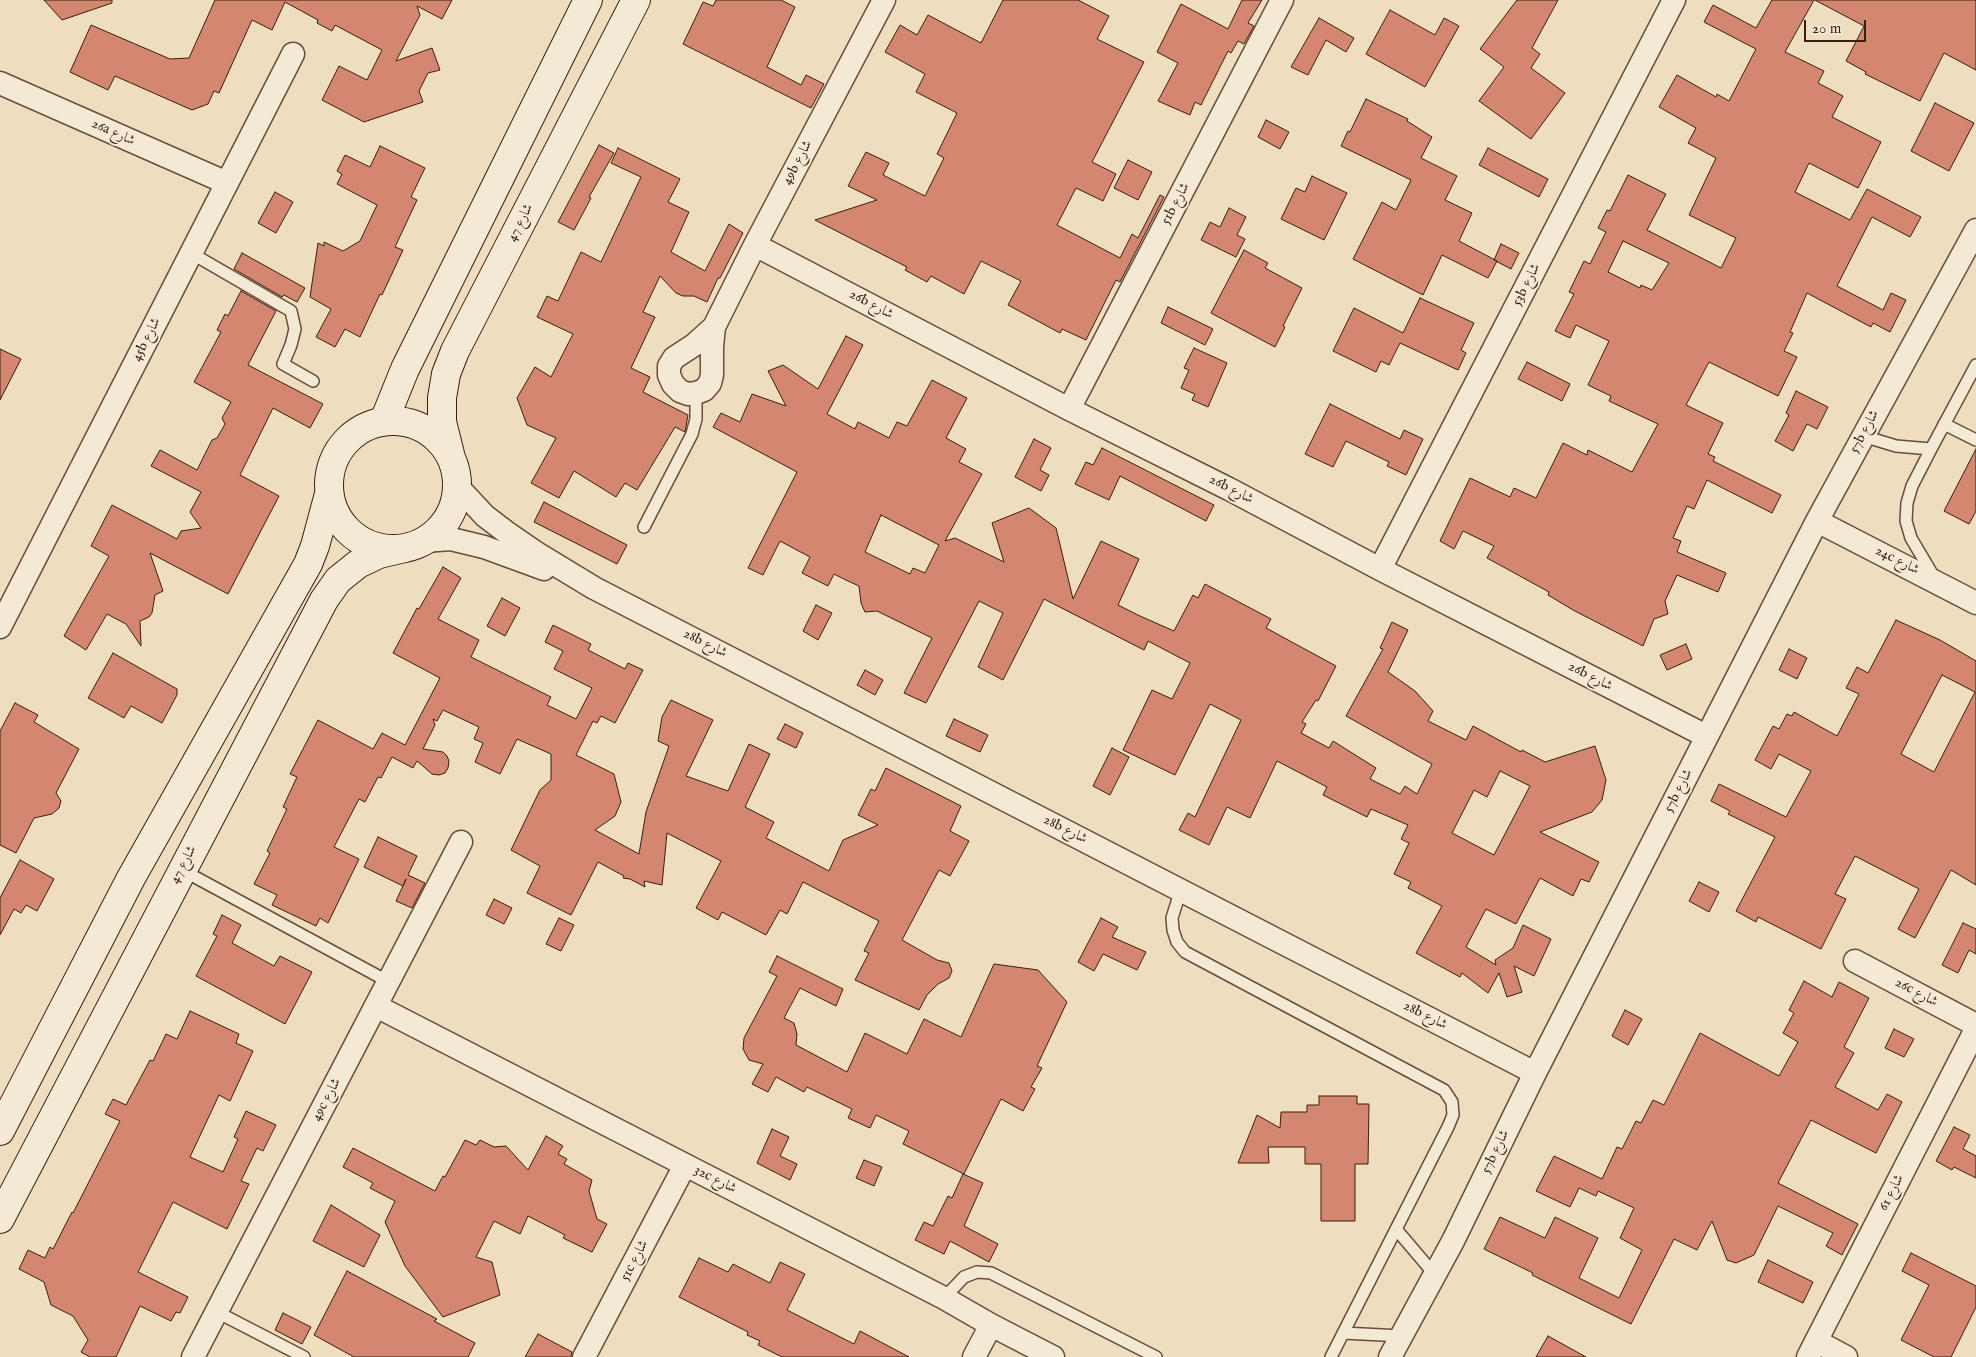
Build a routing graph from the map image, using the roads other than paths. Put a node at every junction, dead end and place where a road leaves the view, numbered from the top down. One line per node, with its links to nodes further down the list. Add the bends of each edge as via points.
1 (588, 0): 17 (street, via 405,369)
2 (636, 0): 22 (street, شارع 47, via 455,351 446,374 442,398 442,422)
3 (884, 0): 10 (street, 49b شارع)
4 (1282, 0): 16 (street, 51b شارع)
5 (1674, 0): 28 (street, 53b شارع)
6 (293, 54): 8 (street, 45b شارع)
7 (0, 83): 8 (street, 26a شارع)
8 (226, 184): 11 (street, 45b شارع)
9 (1976, 230): 19 (street, 57b شارع)
10 (755, 245): 12 (street, 49b شارع); 16 (street, 26b شارع)
11 (191, 253): 14 (lane, via 291,311 295,329 283,364); 32 (street, 45b شارع)
12 (714, 327): 15 (street, 49b شارع, via 710,384); 15 (street, 49b شارع, via 674,358 669,366 673,384 680,391)
13 (1976, 365): 18 (lane)
14 (312, 381)
15 (696, 393): 26 (lane, via 692,434)
16 (1069, 408): 28 (street, 26b شارع)
17 (384, 421): 22 (street, via 417,425 435,436); 24 (street, via 358,431 344,443 334,458)
18 (1944, 424): 20 (lane); 21 (lane)
19 (1862, 436): 21 (lane, via 1896,446); 25 (street, 57b شارع)
20 (1976, 440)
21 (1930, 448): 29 (lane, via 1912,486 1906,521 1911,538)
22 (450, 454): 23 (street)
23 (457, 486): 27 (street, via 452,508 441,527); 30 (street, 28b شارع, via 485,516 506,532)
24 (329, 494): 27 (street, via 336,514 348,531 365,543 384,548); 43 (street, via 308,564 131,878)
25 (1817, 521): 29 (street, 24c شارع); 33 (street, 57b شارع)
26 (644, 527)
27 (414, 544): 30 (street, 28b شارع, via 451,539 484,547); 35 (street, شارع 47, via 379,554 358,564 338,580 324,600)
28 (1380, 569): 33 (street, 26b شارع)
29 (1936, 581): 31 (street, 24c شارع)
30 (594, 588): 36 (street, 28b شارع)
31 (1976, 603)
32 (0, 627)
33 (1706, 736): 42 (street, 57b شارع)
34 (461, 842): 38 (street, 49c شارع)
35 (181, 870): 38 (lane); 45 (street, شارع 47)
36 (1181, 889): 42 (street, 28b شارع); 46 (lane, via 1172,918 1177,942 1185,952 1444,1090 1452,1102 1453,1115 1448,1127)
37 (1855, 961): 40 (street, 26c شارع)
38 (389, 982): 39 (street, 49c شارع)
39 (376, 1006): 44 (street, 32c شارع); 49 (street, 49c شارع)
40 (1976, 1025)
41 (1976, 1029): 53 (street, شارع 61)
42 (1535, 1073): 47 (street, 57b شارع)
43 (0, 1131)
44 (685, 1165): 48 (street, 32c شارع); 56 (street, 51c شارع)
45 (0, 1219)
46 (1396, 1229): 47 (lane); 51 (lane)
47 (1435, 1275): 52 (street, 57b شارع)
48 (944, 1298): 50 (street, 32c شارع); 59 (lane, via 964,1277 977,1272 991,1272)
49 (217, 1312): 54 (street, 49c شارع); 55 (lane)
50 (991, 1325): 57 (street); 58 (street, 32c شارع)
51 (1343, 1332): 52 (lane); 60 (lane)
52 (1402, 1336): 61 (street, 57b شارع)
53 (1812, 1349): 62 (street)
54 (193, 1357)
55 (304, 1357)
56 (584, 1357)
57 (974, 1357)
58 (1053, 1357)
59 (1156, 1357)
60 (1331, 1357)
61 (1390, 1357)
62 (1846, 1357)

